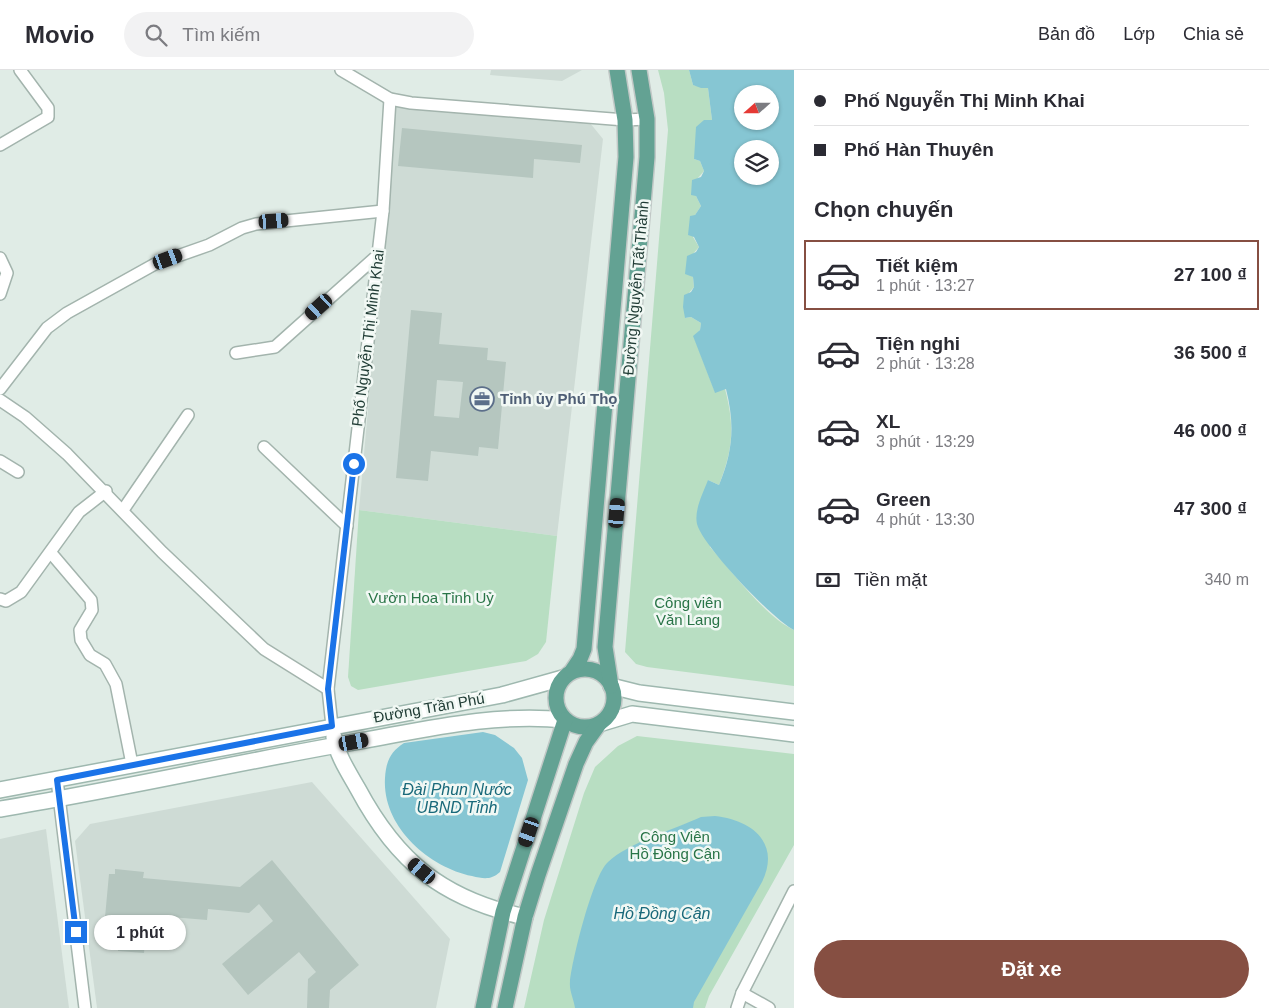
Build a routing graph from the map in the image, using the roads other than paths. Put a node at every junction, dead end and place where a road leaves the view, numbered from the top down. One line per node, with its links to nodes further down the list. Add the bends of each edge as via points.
1 (20, 70): 8 (street, via 48,108 48,117)
2 (341, 70): 5 (street)
3 (617, 70): 7 (main road, Đường Nguyễn Tất Thành)
4 (639, 70): 6 (main road, Đường Nguyễn Tất Thành)
5 (390, 99): 7 (street, via 411,104); 9 (street, Phố Nguyễn Thị Minh Khai)
6 (647, 119): 7 (street); 26 (main road, Đường Nguyễn Tất Thành, via 647,157 606,648)
7 (625, 120): 25 (main road, Đường Nguyễn Tất Thành, via 626,158 584,643 580,659)
8 (0, 146)
9 (383, 212): 10 (street, Phố Nguyễn Thị Minh Khai); 14 (street, via 256,224 155,264 84,302 47,328)
10 (378, 254): 13 (street, via 275,347); 22 (street, Phố Nguyễn Thị Minh Khai)
11 (0, 258): 12 (street, via 7,273)
12 (0, 294)
13 (236, 353)
14 (0, 389)
15 (0, 400): 20 (street, via 25,417)
16 (188, 415): 21 (street)
17 (264, 446): 22 (street)
18 (0, 461): 19 (street)
19 (18, 472)
20 (106, 491): 21 (street); 23 (street, via 79,512)
21 (123, 510): 27 (street, via 162,552 264,649)
22 (347, 526): 27 (street, Phố Nguyễn Thị Minh Khai)
23 (50, 553): 24 (street, via 21,592 6,600); 34 (street, via 91,600 92,610 80,630 81,640 90,655 105,664 116,684)
24 (0, 599)
25 (568, 675): 26 (main road, via 584,669 595,670 605,676); 29 (main road, via 557,688 556,700); 31 (main road, Đường Trần Phú, via 502,695)
26 (611, 686): 28 (main road, via 639,693); 30 (main road, via 613,707)
27 (328, 689): 31 (street, Phố Nguyễn Thị Minh Khai)
28 (794, 712)
29 (565, 720): 30 (main road, via 582,727); 33 (main road, Đường Trần Phú, via 497,718); 40 (main road)
30 (599, 724): 32 (main road, via 632,714); 41 (main road, via 576,764)
31 (332, 726): 33 (main road); 34 (main road, Đường Trần Phú)
32 (794, 734)
33 (336, 745): 37 (main road, Đường Trần Phú); 40 (main road, via 372,814 413,864 468,901)
34 (132, 764): 35 (main road, Đường Trần Phú)
35 (57, 780): 36 (main road, Đường Trần Phú); 37 (street)
36 (0, 790)
37 (60, 799): 38 (main road, Đường Trần Phú); 43 (street)
38 (0, 809)
39 (794, 891): 42 (street)
40 (503, 912): 41 (main road); 44 (main road)
41 (525, 917): 45 (main road)
42 (742, 993): 46 (street); 47 (street)
43 (85, 1008)
44 (483, 1008)
45 (505, 1008)
46 (737, 1008)
47 (769, 1008)

